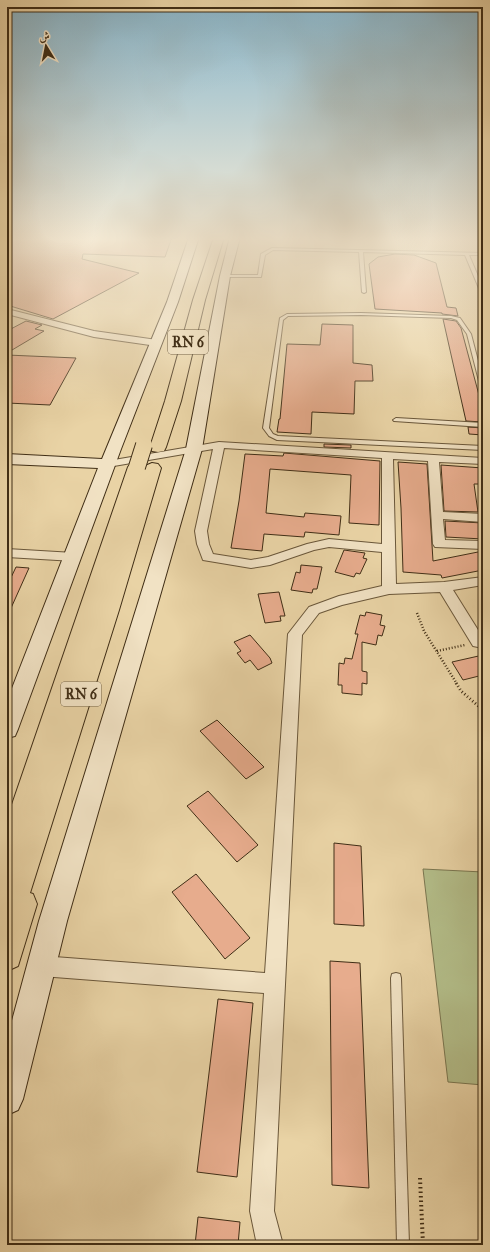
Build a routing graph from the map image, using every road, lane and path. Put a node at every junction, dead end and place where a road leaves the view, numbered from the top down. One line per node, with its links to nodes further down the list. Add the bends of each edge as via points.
1 (174, 295): 6 (street)
2 (190, 295): 7 (main road, RN 6)
3 (201, 295): 33 (main road, RN 6, via 173,401 148,452)
4 (222, 295): 12 (street)
5 (7, 311): 6 (street, via 94,334)
6 (157, 343): 18 (street)
7 (167, 371)
8 (483, 389): 14 (lane, via 469,334 459,320 451,317 361,314 283,316 266,428 268,432 277,438)
9 (396, 420): 10 (lane)
10 (483, 425)
11 (219, 445): 12 (street); 14 (street); 22 (street, via 201,531 208,557 251,564 270,561 329,543)
12 (194, 448): 18 (street); 38 (street)
13 (483, 448): 14 (lane)
14 (387, 450): 15 (street); 22 (street)
15 (433, 458): 17 (street); 19 (street)
16 (7, 459): 18 (street)
17 (483, 461)
18 (108, 464): 24 (street)
19 (437, 515): 20 (street); 21 (street, via 439,544)
20 (483, 518)
21 (483, 545)
22 (388, 549): 27 (street)
23 (7, 553): 24 (street)
24 (74, 556): 32 (street)
25 (483, 581): 26 (street)
26 (444, 587): 27 (street); 29 (street)
27 (389, 590): 40 (street, via 339,601 314,610 295,634)
28 (417, 613): 30 (path)
29 (478, 642): 30 (path)
30 (436, 651): 31 (path, via 461,691)
31 (483, 710)
32 (7, 730)
33 (59, 732): 34 (main road, RN 6); 35 (main road, RN 6); 36 (main road, RN 6); 37 (main road, RN 6, via 35,864)
34 (7, 838)
35 (7, 861)
36 (7, 919)
37 (7, 955)
38 (41, 966): 40 (street); 41 (street)
39 (396, 978): 44 (lane)
40 (275, 984): 43 (street, via 262,1212)
41 (7, 1099)
42 (420, 1178): 45 (path)
43 (270, 1245)
44 (403, 1245)
45 (423, 1245)

